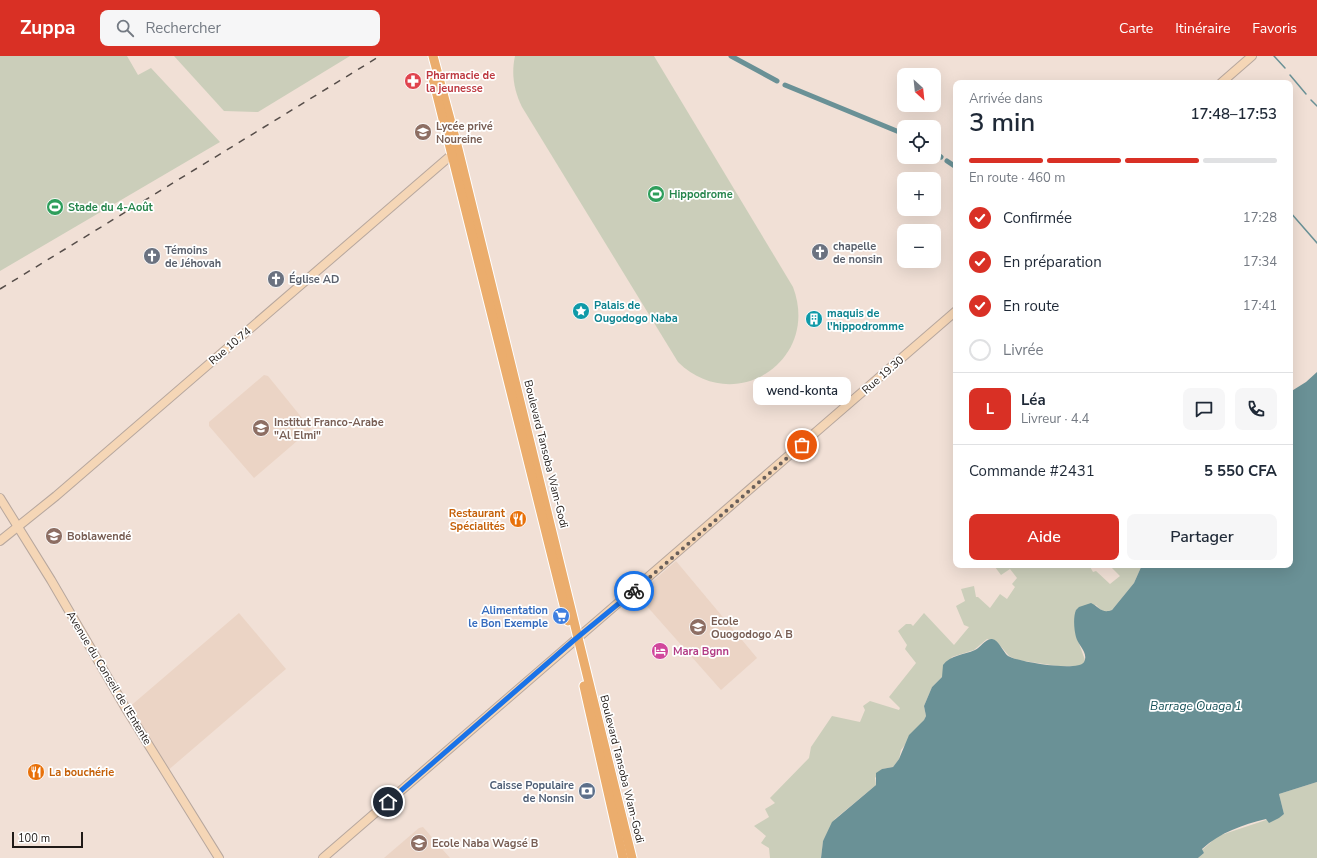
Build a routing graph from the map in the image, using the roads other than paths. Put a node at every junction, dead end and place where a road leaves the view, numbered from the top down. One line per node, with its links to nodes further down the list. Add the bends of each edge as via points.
1 (427, 56): 5 (main road, Boulevard Tansoba Wam-Godi)
2 (433, 56): 5 (main road, Boulevard Tansoba Wam-Godi)
3 (1252, 56): 4 (street)
4 (1224, 80)
5 (455, 152): 8 (street, Rue 10.74); 10 (main road, Boulevard Tansoba Wam-Godi)
6 (953, 314): 10 (street, Rue 19.30)
7 (0, 498): 8 (street, Avenue du Conseil de l'Entente)
8 (18, 526): 9 (street, Rue 10.74); 11 (street, Avenue du Conseil de l'Entente, via 110,682)
9 (0, 542)
10 (575, 639): 12 (street, Rue 19.30); 13 (main road, Boulevard Tansoba Wam-Godi); 14 (main road, Boulevard Tansoba Wam-Godi)
11 (219, 858)
12 (323, 858)
13 (624, 858)
14 (632, 858)

